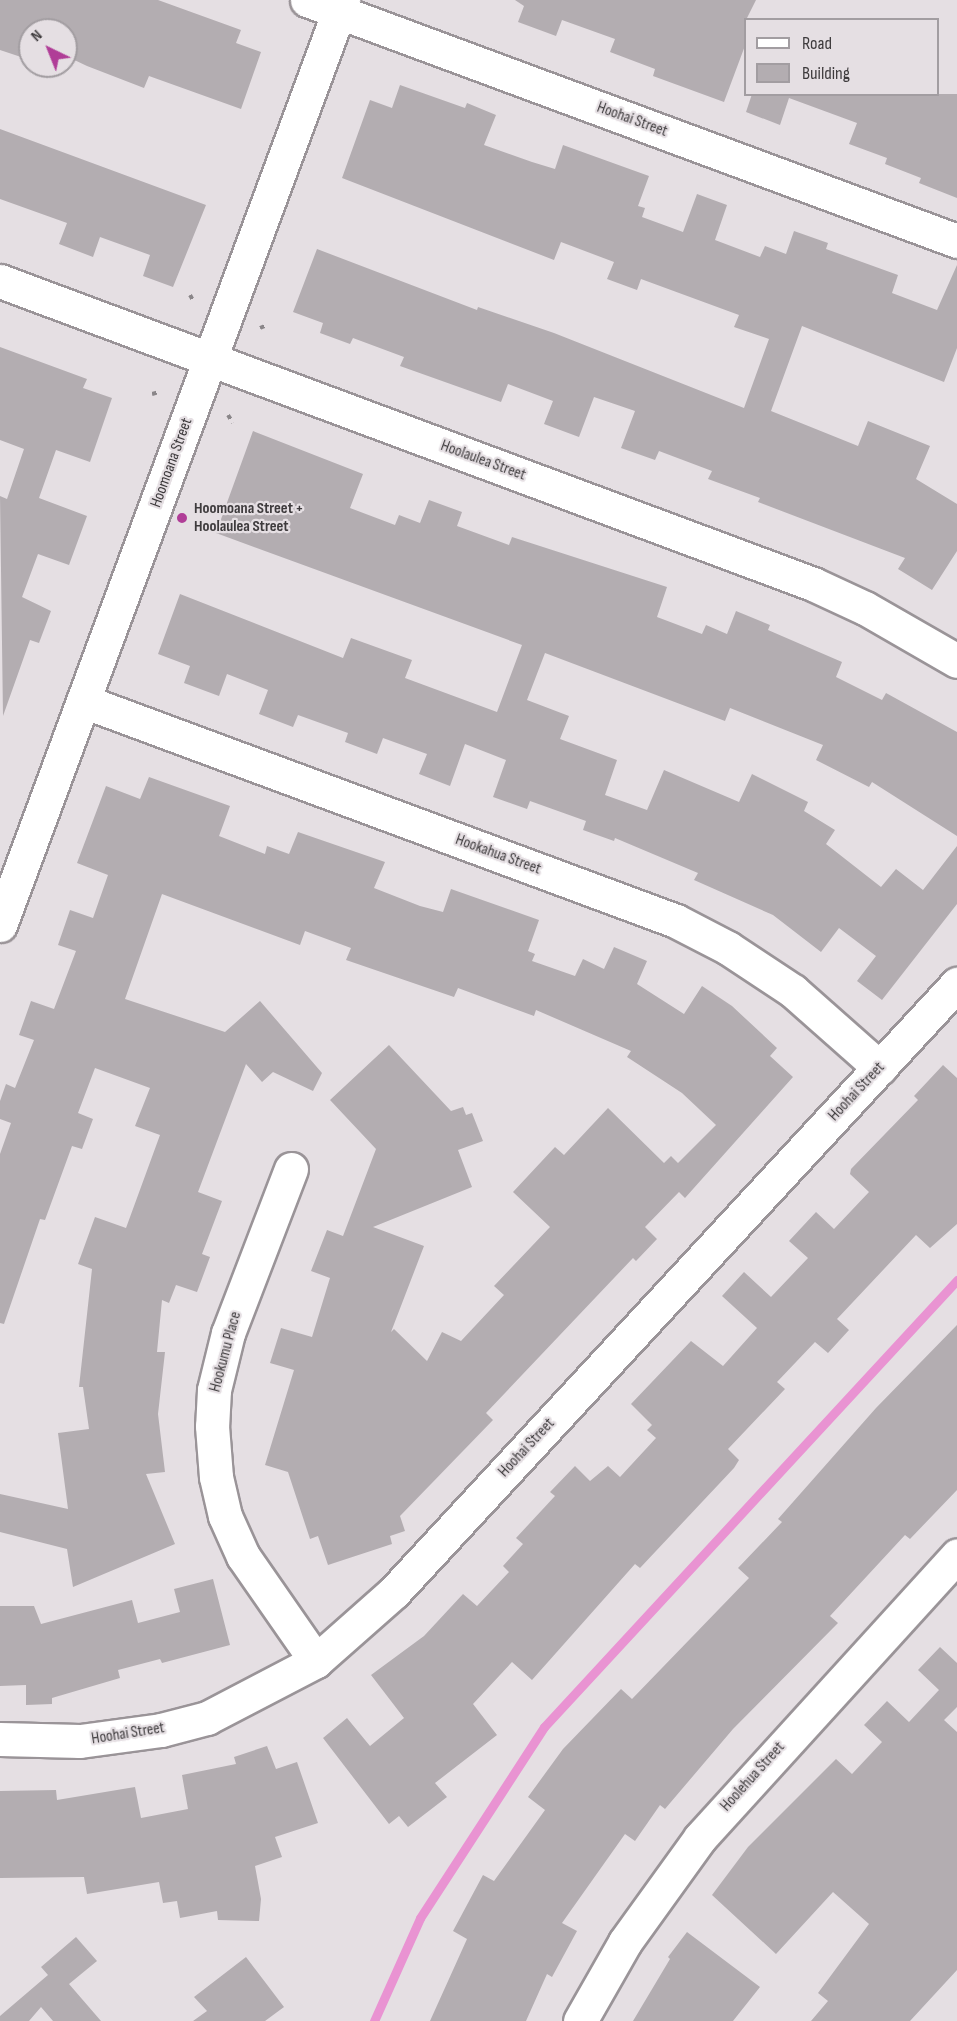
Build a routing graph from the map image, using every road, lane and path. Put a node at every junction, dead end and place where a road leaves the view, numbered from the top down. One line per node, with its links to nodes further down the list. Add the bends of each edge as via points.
1 (307, 0): 2 (street, Hoohai Street)
2 (341, 6): 3 (street, Hoohai Street); 9 (street, Hoomoana Street)
3 (957, 241)
4 (0, 281): 9 (street, Hoolaulea Street)
5 (190, 295): 6 (path)
6 (194, 302)
7 (267, 325): 8 (path)
8 (260, 328)
9 (210, 360): 14 (street, Hoolaulea Street, via 813,584 865,608); 15 (street, Hoomoana Street)
10 (159, 392): 11 (path)
11 (152, 394)
12 (228, 416): 13 (path)
13 (233, 423)
14 (957, 662)
15 (83, 701): 16 (street, Hoomoana Street); 18 (street, Hookahua Street, via 676,921 728,948 785,986)
16 (0, 925)
17 (957, 984): 18 (street, Hoohai Street)
18 (880, 1068): 21 (street, Hoohai Street, via 394,1592)
19 (291, 1169): 21 (street, Hookumu Place, via 228,1333 214,1390 212,1426 216,1476 225,1516 243,1556)
20 (957, 1557): 23 (street, Hoolehua Street, via 700,1838 625,1942)
21 (316, 1661): 22 (street, Hoohai Street, via 207,1718 161,1730 80,1741)
22 (0, 1739)
23 (580, 2021)

